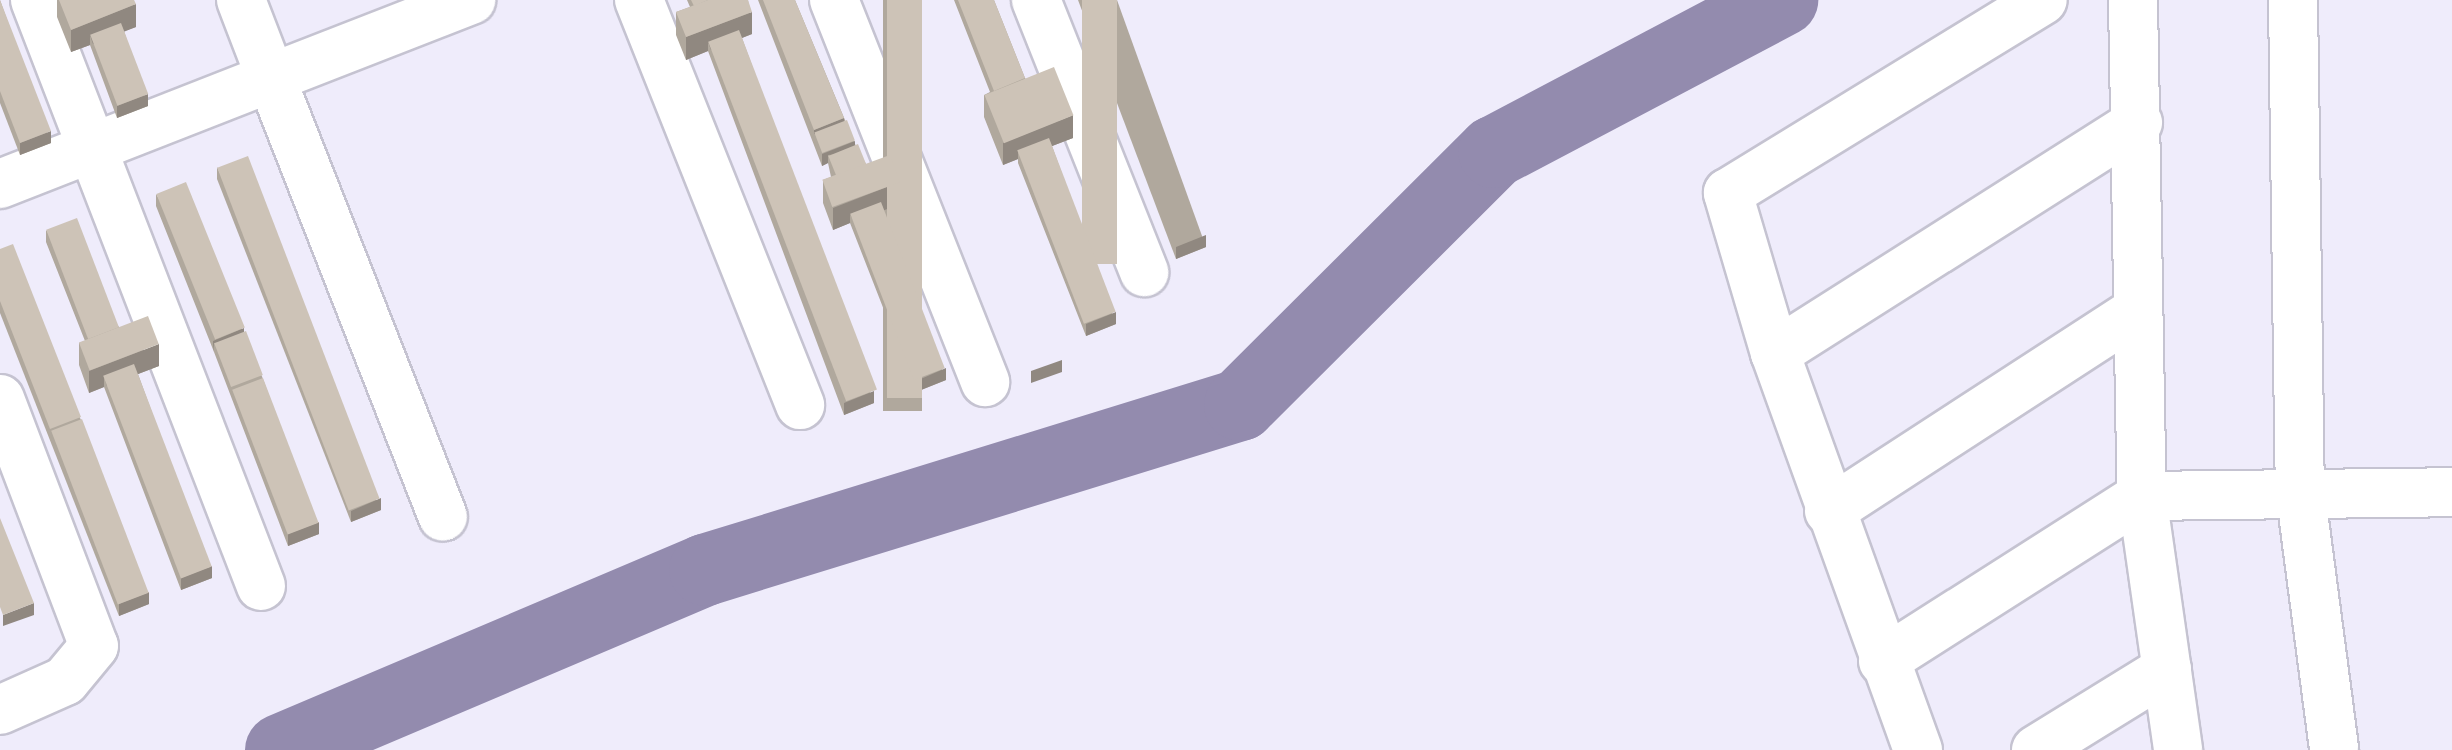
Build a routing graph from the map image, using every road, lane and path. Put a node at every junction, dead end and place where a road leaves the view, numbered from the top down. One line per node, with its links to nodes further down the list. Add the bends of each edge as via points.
1 (35, 0): 12 (street)
2 (240, 0): 10 (street)
3 (640, 0): 19 (street)
4 (834, 0): 17 (street)
5 (1036, 0): 14 (street)
6 (2043, 0): 16 (street, via 1728,193)
7 (2133, 0): 11 (street)
8 (2293, 0): 20 (street)
9 (468, 1): 10 (street)
10 (271, 78): 12 (street); 24 (street)
11 (2138, 123): 15 (street); 16 (street)
12 (92, 148): 13 (street); 25 (street)
13 (0, 184)
14 (1144, 272)
15 (2137, 311): 22 (street); 23 (street)
16 (1774, 353): 23 (street)
17 (985, 382)
18 (0, 399): 28 (street, via 94,646 65,681)
19 (800, 405)
20 (2300, 490): 21 (street); 22 (street); 32 (street)
21 (2452, 492)
22 (2142, 496): 26 (street); 27 (street)
23 (1829, 511): 26 (street)
24 (442, 517)
25 (261, 586)
26 (1882, 660): 30 (street)
27 (2166, 670): 29 (street); 31 (street)
28 (0, 710)
29 (2061, 743)
30 (1918, 750)
31 (2178, 750)
32 (2334, 750)

